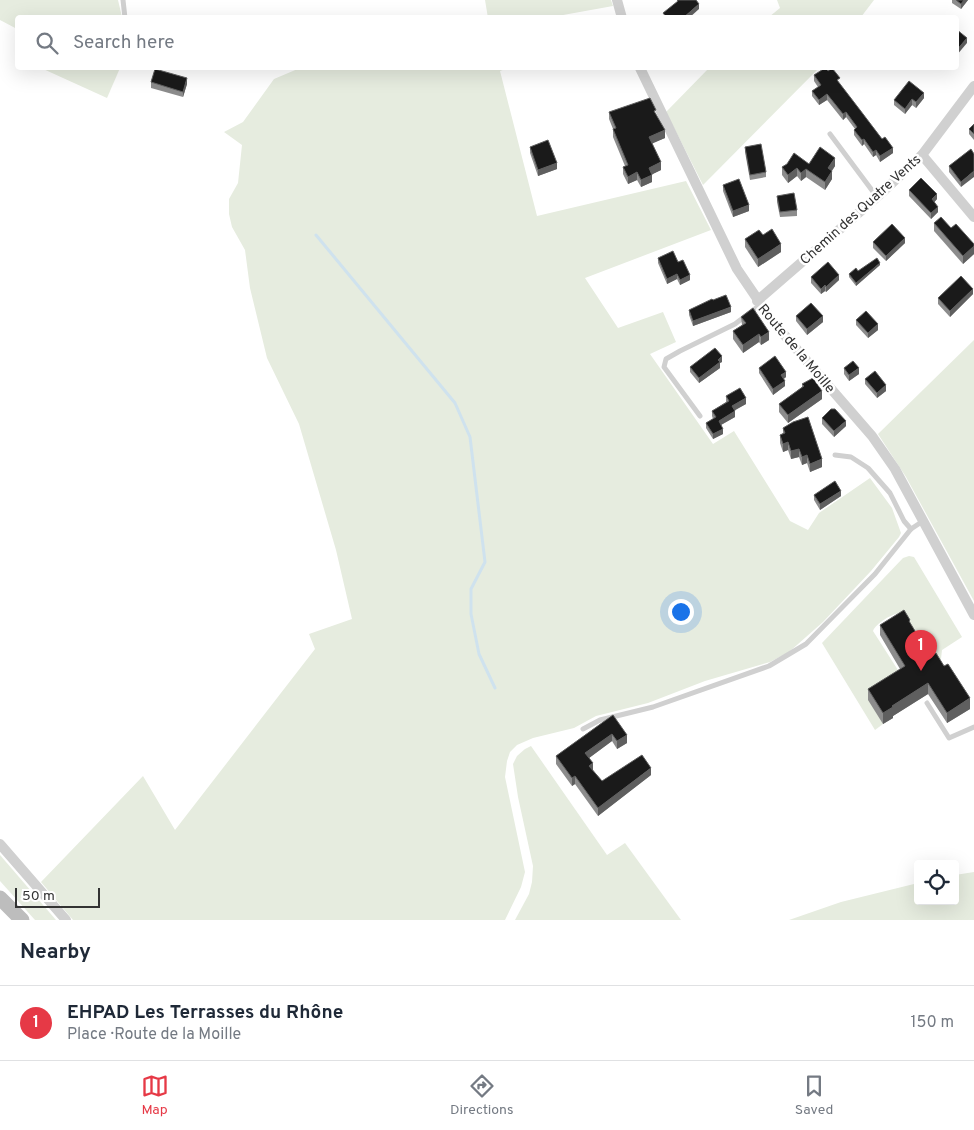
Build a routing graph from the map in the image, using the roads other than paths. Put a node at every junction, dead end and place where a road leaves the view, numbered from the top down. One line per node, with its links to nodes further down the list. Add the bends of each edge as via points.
1 (123, 0): 3 (lane)
2 (617, 0): 4 (street)
3 (125, 15)
4 (621, 15)
5 (641, 70): 11 (street, Route de la Moille, via 737,270)
6 (974, 86): 8 (street, Chemin des Quatre Vents)
7 (830, 134): 9 (lane)
8 (922, 155): 9 (street, Chemin des Quatre Vents); 10 (street)
9 (877, 197): 11 (street, Chemin des Quatre Vents)
10 (974, 216)
11 (759, 303): 12 (lane, via 734,324 666,359 664,367); 14 (street, Route de la Moille, via 872,436 895,469)
12 (700, 416)
13 (835, 455): 15 (lane, via 851,457 868,468 890,493)
14 (923, 521): 15 (lane); 16 (street, Route de la Moille)
15 (911, 529): 19 (lane, via 875,574 806,644 769,666 653,707 600,720)
16 (974, 615)
17 (927, 703): 18 (lane, via 949,738)
18 (974, 727)
19 (582, 729)
20 (0, 844): 23 (street)
21 (0, 898): 22 (street)
22 (22, 920)
23 (66, 920)

